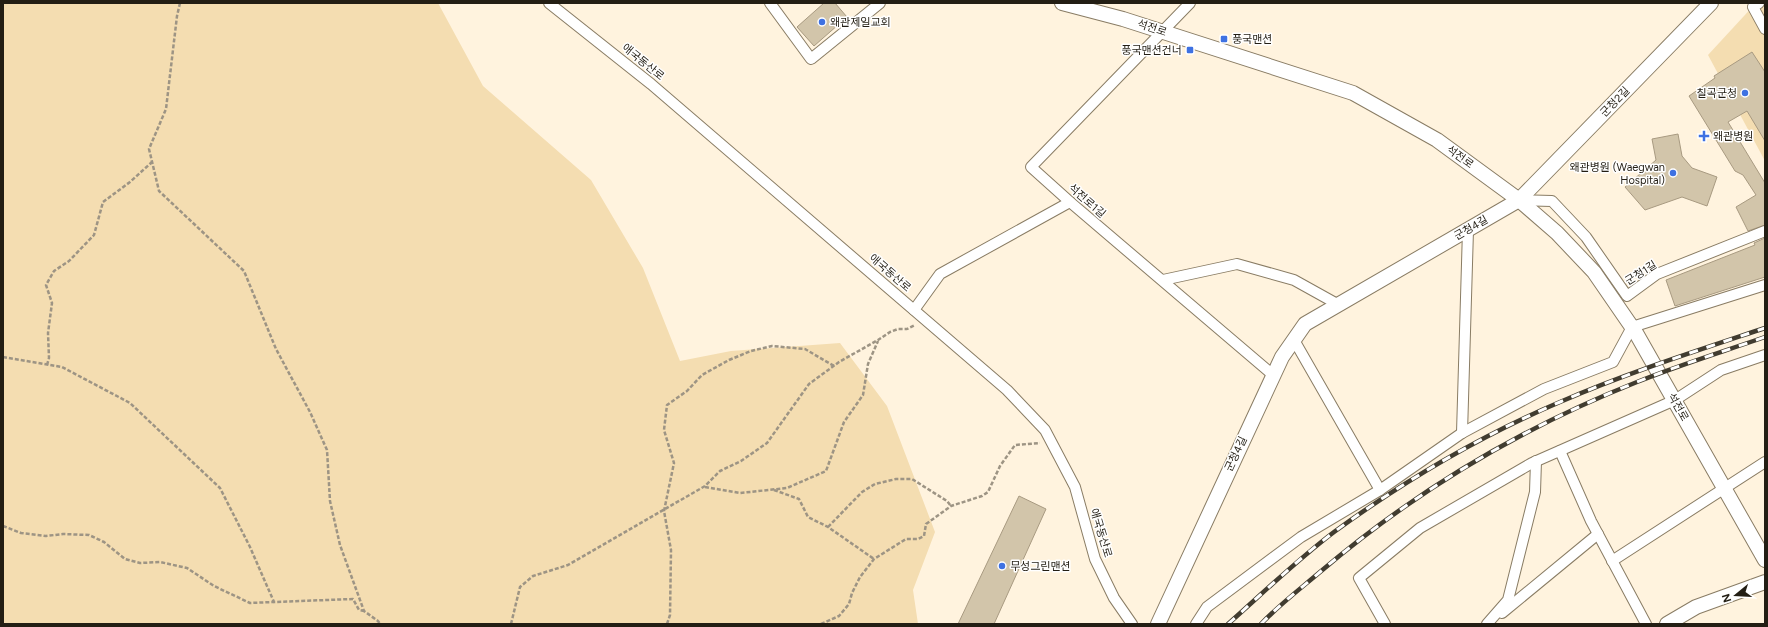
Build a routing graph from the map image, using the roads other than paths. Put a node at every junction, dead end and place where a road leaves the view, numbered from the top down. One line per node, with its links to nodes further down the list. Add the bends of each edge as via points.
1 (549, 3): 17 (street, 애국동산로, via 651,84)
2 (770, 3): 3 (street, via 811,59)
3 (880, 3)
4 (1062, 3): 9 (street, 석전로)
5 (1190, 3): 9 (street)
6 (1711, 3): 10 (street, 군청2길)
7 (1759, 3): 8 (street, via 1753,7)
8 (1765, 29)
9 (1162, 31): 10 (street, 석전로, via 1353,93 1437,140); 11 (street, 석전로1길, via 1031,167)
10 (1520, 200): 12 (street, 군청4길); 13 (street, 군청1길, via 1552,201 1586,237 1627,296 1658,274); 18 (street, 석전로, via 1557,233 1594,272)
11 (1070, 202): 14 (street, 석전로1길); 17 (street, via 940,274)
12 (1468, 230): 16 (street, 군청4길); 23 (street)
13 (1765, 231)
14 (1163, 280): 16 (street, via 1237,264 1294,280); 21 (street, 석전로1길)
15 (1765, 285): 18 (street)
16 (1339, 305): 19 (street, 군청4길, via 1305,324)
17 (918, 314): 33 (street, 애국동산로, via 1007,390 1045,430 1075,487 1095,559 1114,598)
18 (1632, 326): 22 (street, 석전로); 23 (street, via 1613,362 1544,389)
19 (1294, 340): 21 (street, 군청4길); 28 (street)
20 (1765, 355): 22 (street, via 1721,370)
21 (1273, 375): 34 (street, 군청4길)
22 (1674, 400): 24 (street); 27 (street, 석전로)
23 (1462, 433): 28 (street)
24 (1560, 451): 25 (street); 29 (street)
25 (1536, 461): 36 (street, via 1420,528 1359,578); 37 (street, via 1535,492 1508,600)
26 (1765, 462): 27 (street)
27 (1724, 488): 30 (street, 석전로); 31 (street)
28 (1380, 490): 35 (street, via 1301,536 1206,607)
29 (1598, 534): 31 (street); 37 (street)
30 (1765, 560)
31 (1612, 561): 38 (street)
32 (1765, 582): 39 (street, via 1696,607)
33 (1132, 624)
34 (1158, 624)
35 (1196, 624)
36 (1385, 624)
37 (1488, 624)
38 (1646, 624)
39 (1667, 624)

